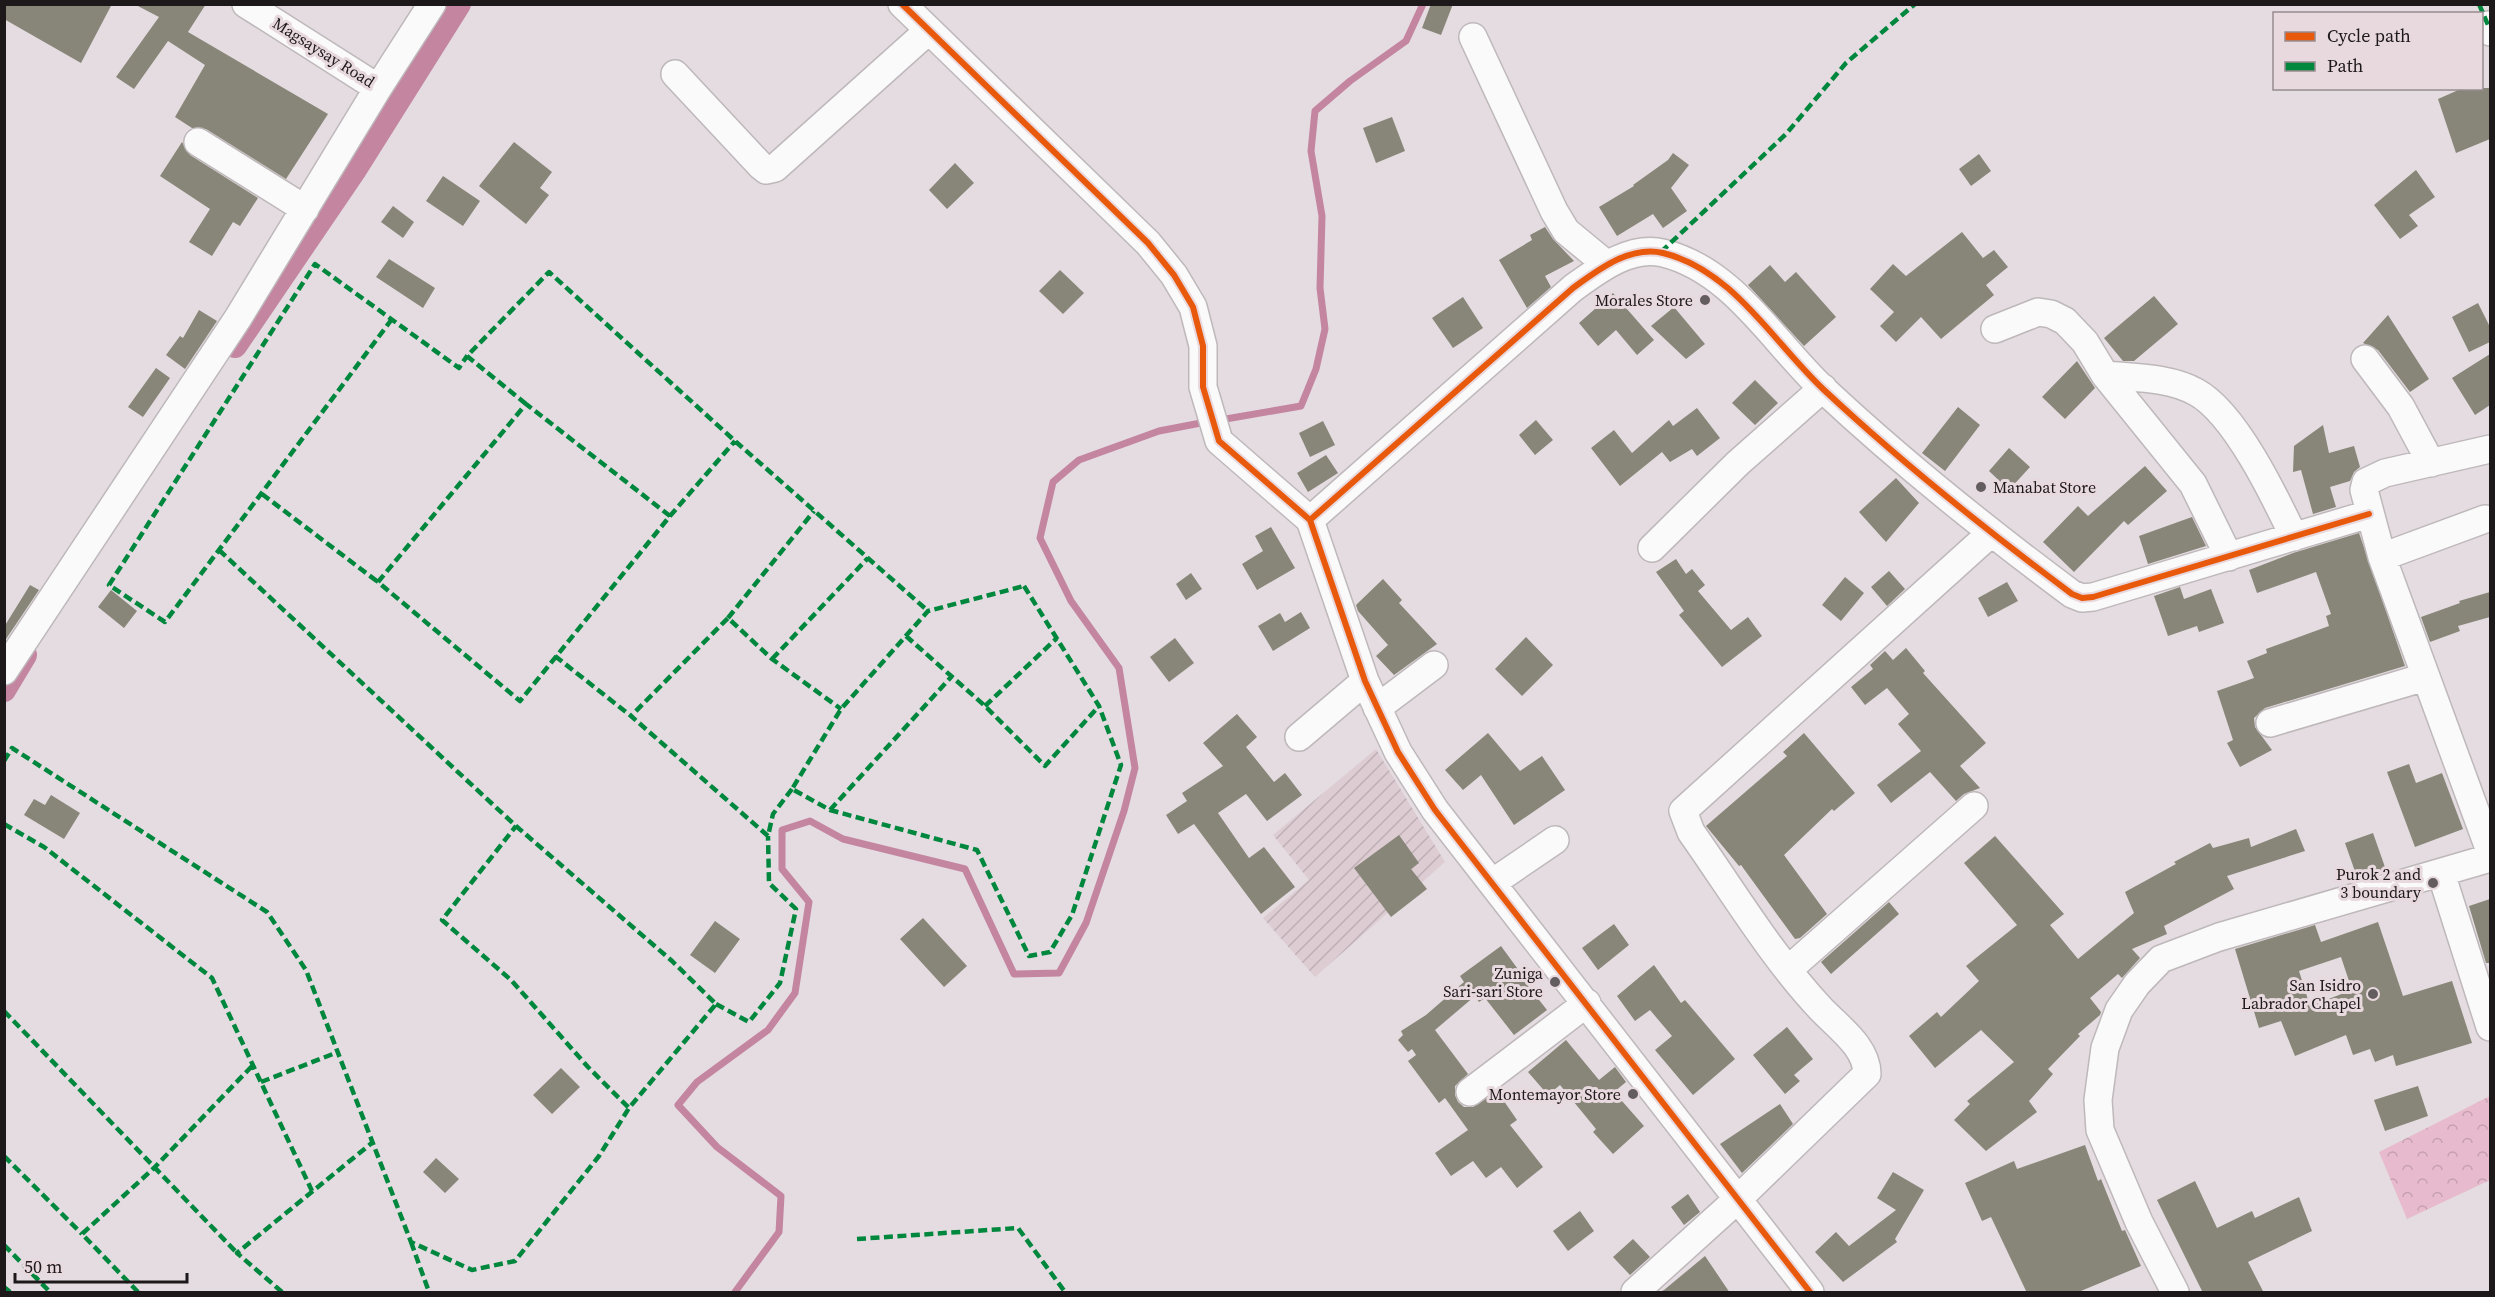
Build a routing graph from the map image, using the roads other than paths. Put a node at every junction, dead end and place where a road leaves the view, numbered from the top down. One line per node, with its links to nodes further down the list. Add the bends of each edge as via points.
1 (246, 4): 7 (street, Magsaysay Road)
2 (432, 4): 7 (street, Magsaysay Road)
3 (902, 4): 4 (street)
4 (928, 30): 6 (street, via 775,168 766,170); 19 (street, via 1148,243 1174,275 1193,307 1203,346 1203,387 1220,441)
5 (1473, 37): 10 (street, via 1554,211 1566,231)
6 (675, 74)
7 (378, 88): 9 (street)
8 (198, 142): 9 (street)
9 (304, 209): 26 (street, via 238,318)
10 (1606, 264): 14 (street, via 1632,255 1660,252 1700,265 1745,305); 19 (street, via 1573,288)
11 (1995, 329): 13 (street, via 2038,312 2051,314 2065,321 2085,342)
12 (2365, 358): 16 (street, via 2401,407)
13 (2104, 375): 21 (street, via 2181,386 2209,401 2235,432 2271,488); 23 (street, via 2193,484)
14 (1822, 388): 20 (street); 22 (street)
15 (2490, 449): 16 (street)
16 (2431, 463): 17 (street, via 2385,473 2366,482)
17 (2369, 514): 21 (street); 24 (street)
18 (2485, 519): 24 (street)
19 (1310, 520): 28 (street)
20 (1991, 533): 23 (street, via 2082,598); 38 (street, via 1683,811 1691,832)
21 (2294, 537): 23 (street)
22 (1652, 548)
23 (2229, 557)
24 (2382, 557): 27 (street)
25 (1434, 665): 29 (street)
26 (4, 671)
27 (2425, 677): 30 (street, via 2316,705); 34 (street)
28 (1365, 681): 29 (street); 31 (street)
29 (1377, 708): 37 (street, via 1398,752 1435,810)
30 (2270, 723)
31 (1299, 738)
32 (1974, 806): 38 (street)
33 (1555, 840): 37 (street)
34 (2490, 851)
35 (2490, 858): 36 (street)
36 (2441, 873): 40 (street); 45 (street, via 2293,914 2161,959 2119,1010 2105,1048 2098,1100 2100,1130 2139,1222)
37 (1492, 883): 39 (street)
38 (1789, 969): 42 (street, via 1862,1053 1867,1074)
39 (1587, 1003): 41 (street); 42 (street)
40 (2490, 1027)
41 (1470, 1092)
42 (1739, 1198): 43 (street); 44 (street)
43 (1635, 1293)
44 (1810, 1293)
45 (2175, 1293)

